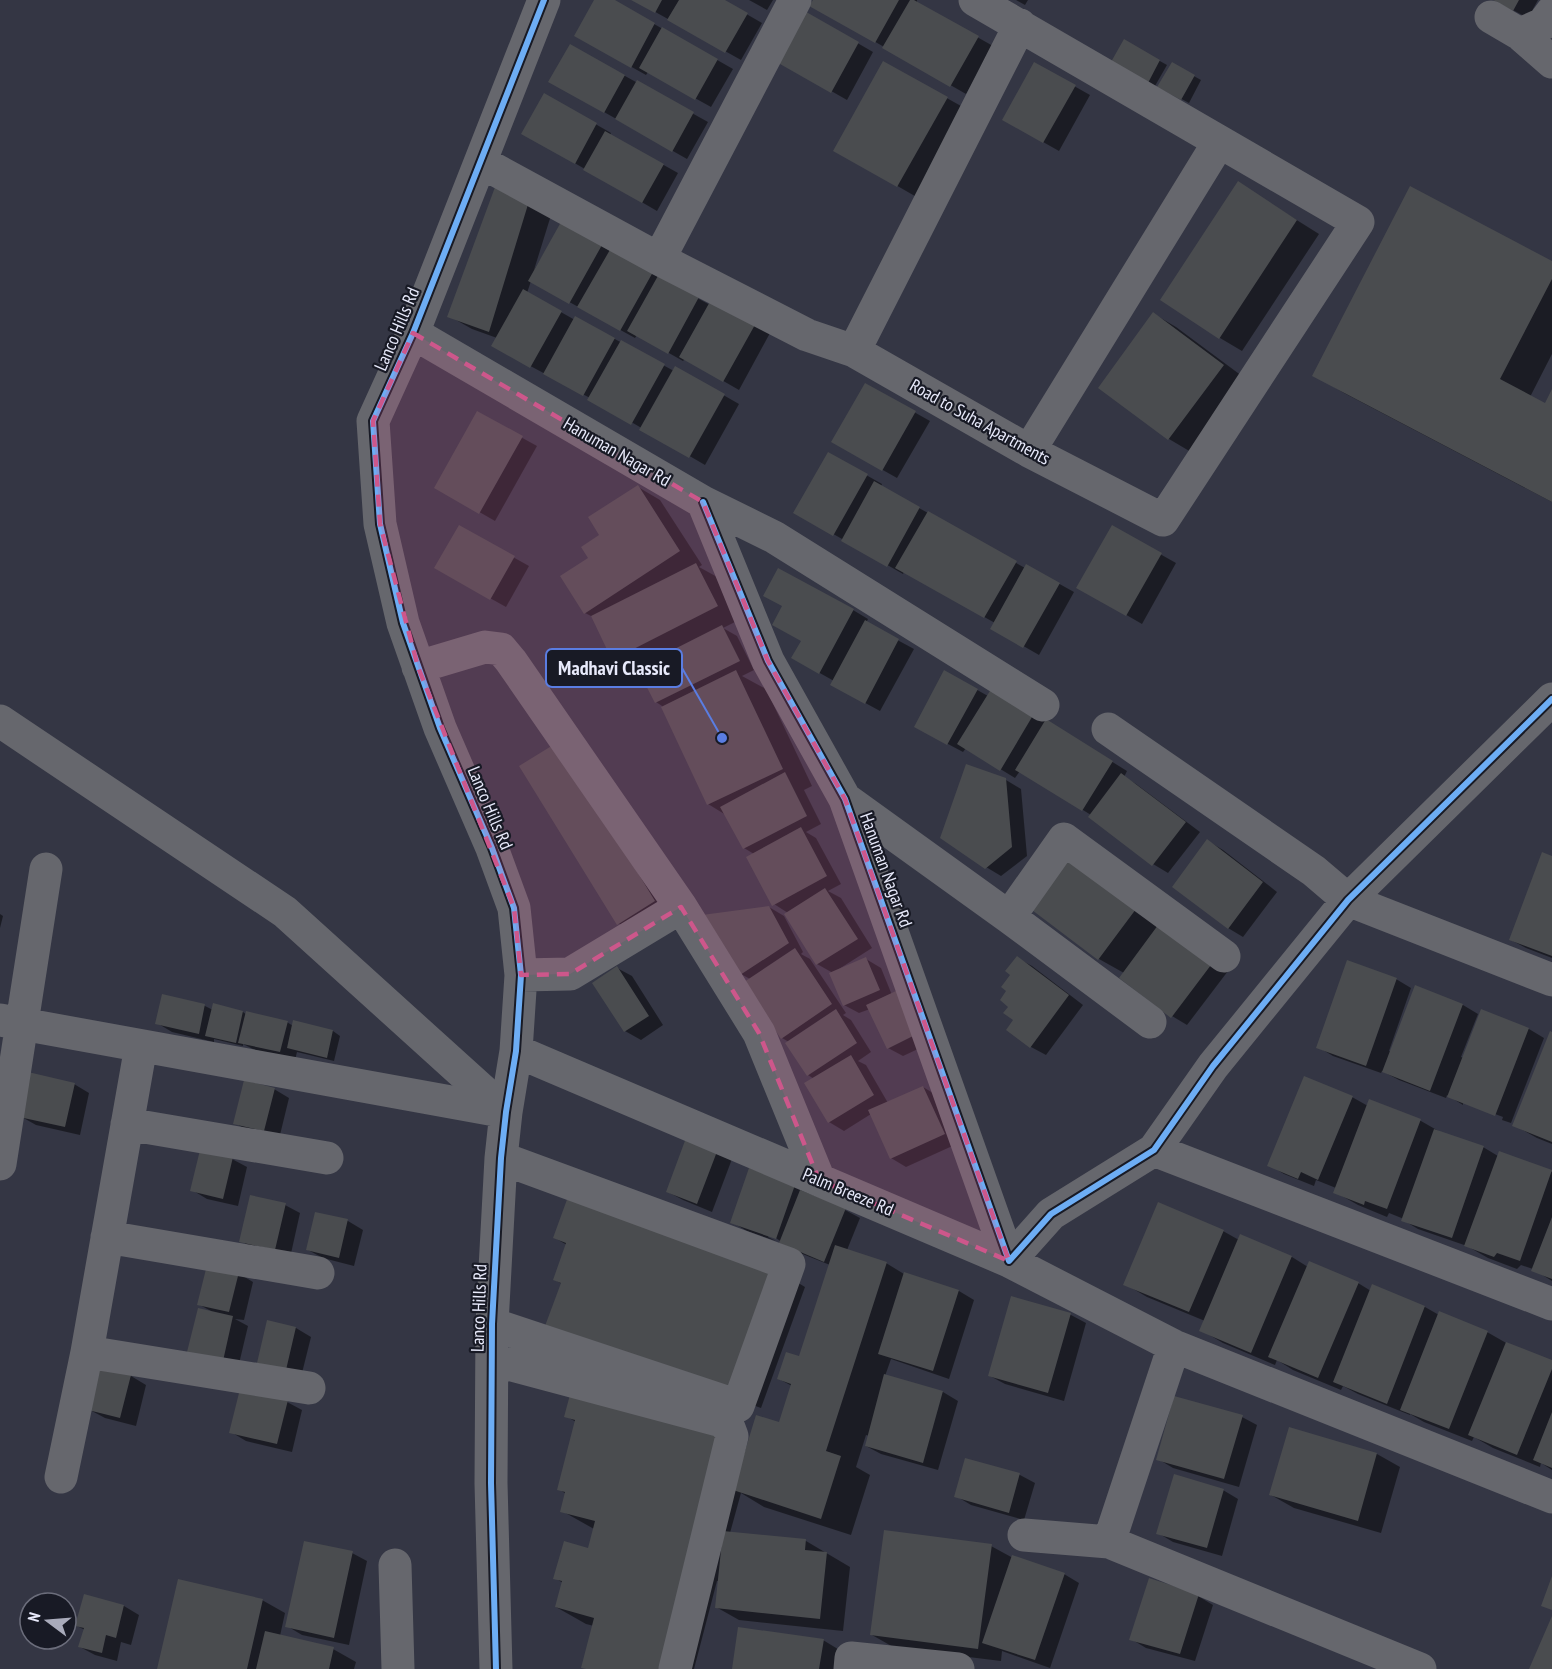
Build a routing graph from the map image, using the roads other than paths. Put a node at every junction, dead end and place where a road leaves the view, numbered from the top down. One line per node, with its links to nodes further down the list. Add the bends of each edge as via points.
1 (544, 0): 10 (street, Lanco Hills Rd)
2 (795, 0): 11 (street)
3 (975, 0): 6 (street)
4 (1552, 12): 7 (street, via 1543,24)
5 (1491, 17): 7 (street)
6 (1020, 25): 9 (street); 13 (street)
7 (1520, 34): 8 (street)
8 (1552, 62)
9 (1218, 142): 14 (street); 14 (street, Road to Suha Apartments, via 1358,222 1163,520)
10 (481, 162): 11 (street, Road to Suha Apartments); 12 (street, Lanco Hills Rd)
11 (659, 259): 13 (street, Road to Suha Apartments, via 807,335)
12 (413, 333): 15 (street, Hanuman Nagar Rd); 16 (street, Lanco Hills Rd, via 373,422 380,524 403,623)
13 (854, 351): 14 (street, Road to Suha Apartments)
14 (1029, 451)
15 (703, 502): 18 (street, via 774,537); 21 (street, Hanuman Nagar Rd, via 768,661)
16 (418, 667): 24 (street, via 485,646 501,649); 27 (street, Lanco Hills Rd, via 514,908)
17 (1552, 699): 23 (street)
18 (1044, 705)
19 (0, 721): 33 (street, via 285,912)
20 (1108, 729): 23 (street, via 1314,871)
21 (845, 799): 25 (street); 41 (street, Hanuman Nagar Rd)
22 (46, 869): 29 (street)
23 (1348, 900): 28 (street); 35 (street, via 1213,1066)
24 (681, 907): 27 (street, via 570,974); 39 (street, via 759,1033)
25 (1009, 917): 26 (street, via 1064,839); 30 (street)
26 (1224, 956)
27 (521, 975): 32 (street, Lanco Hills Rd)
28 (1552, 980)
29 (11, 1022): 31 (street); 38 (street)
30 (1150, 1022)
31 (141, 1046): 33 (street); 34 (street)
32 (516, 1051): 33 (street, Lanco Hills Rd); 39 (street, Palm Breeze Rd)
33 (506, 1112): 37 (street, Lanco Hills Rd)
34 (127, 1124): 36 (street); 40 (street)
35 (1154, 1150): 41 (street, via 1051,1214); 43 (street)
36 (327, 1158)
37 (501, 1158): 44 (street, Lanco Hills Rd); 44 (street, via 789,1264 738,1406)
38 (0, 1164)
39 (819, 1180): 41 (street, Palm Breeze Rd)
40 (107, 1237): 42 (street); 46 (street)
41 (1009, 1261): 45 (street, Palm Breeze Rd)
42 (318, 1273)
43 (1552, 1304)
44 (492, 1324): 47 (street, Lanco Hills Rd)
45 (1174, 1347): 50 (street, Palm Breeze Rd); 52 (street)
46 (87, 1352): 48 (street); 49 (street)
47 (493, 1360): 54 (street, Lanco Hills Rd, via 491,1483); 56 (street, via 722,1421 729,1428 732,1436)
48 (309, 1388)
49 (61, 1477)
50 (1552, 1497)
51 (1024, 1535): 52 (street)
52 (1109, 1542): 59 (street)
53 (395, 1565): 55 (street)
54 (504, 1667)
55 (398, 1669)
56 (675, 1669)
57 (850, 1669): 58 (street, via 851,1658)
58 (958, 1669)
59 (1420, 1669)

